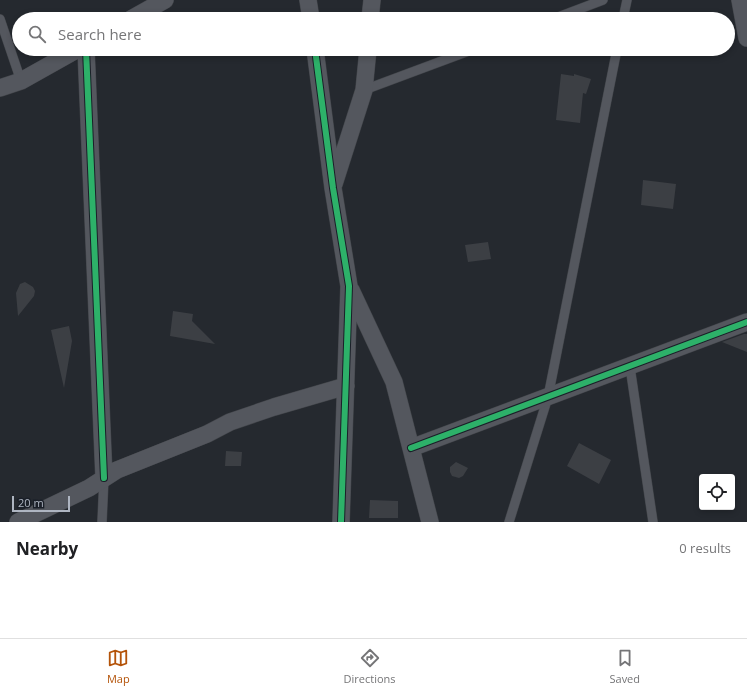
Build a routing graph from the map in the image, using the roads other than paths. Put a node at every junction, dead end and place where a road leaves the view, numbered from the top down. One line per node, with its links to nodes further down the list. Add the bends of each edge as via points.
1 (165, 0): 7 (street)
2 (308, 0): 8 (street)
3 (372, 0): 9 (street)
4 (603, 0): 10 (lane)
5 (627, 0): 11 (lane)
6 (740, 0): 13 (street)
7 (144, 12)
8 (310, 12)
9 (371, 12)
10 (571, 12)
11 (624, 12)
12 (0, 18): 14 (lane)
13 (747, 38)
14 (12, 54)
15 (13, 56): 22 (lane)
16 (66, 56): 22 (street)
17 (86, 56): 32 (street)
18 (316, 56): 25 (street)
19 (367, 56): 24 (street)
20 (455, 56): 24 (lane)
21 (616, 56): 30 (lane)
22 (21, 81): 23 (street)
23 (0, 88)
24 (364, 90): 25 (street)
25 (333, 188): 26 (street)
26 (349, 286): 29 (street); 31 (street, via 394,382)
27 (747, 322): 28 (street)
28 (630, 366): 30 (street); 38 (lane)
29 (346, 386): 32 (street, via 230,422 207,434 117,470); 35 (street)
30 (548, 397): 31 (street); 37 (lane)
31 (411, 448): 36 (street)
32 (104, 478): 33 (street); 34 (lane)
33 (18, 522)
34 (102, 522)
35 (341, 522)
36 (430, 522)
37 (509, 522)
38 (653, 522)

